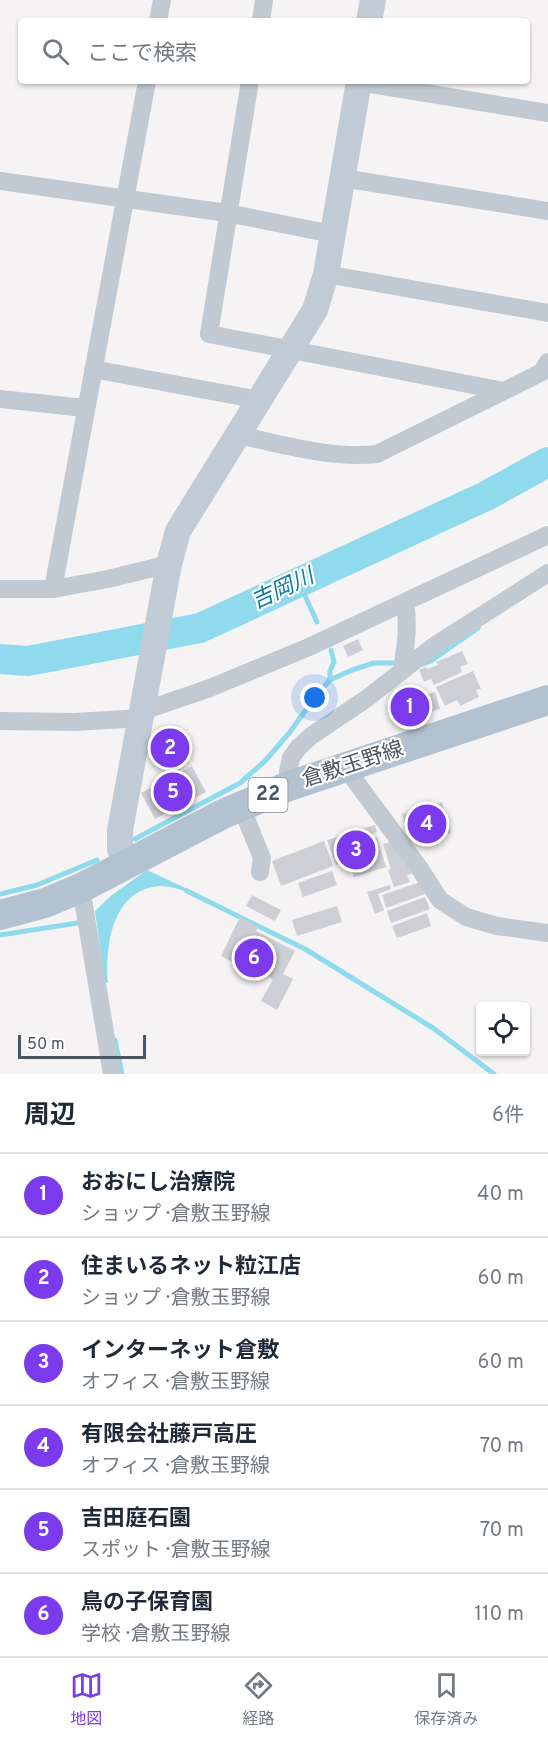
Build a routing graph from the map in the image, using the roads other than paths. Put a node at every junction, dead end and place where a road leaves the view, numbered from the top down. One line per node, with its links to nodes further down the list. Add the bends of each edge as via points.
1 (162, 0): 4 (street)
2 (264, 0): 5 (street)
3 (373, 0): 6 (street)
4 (159, 18)
5 (261, 18)
6 (370, 18)
7 (146, 84): 14 (street)
8 (249, 84): 16 (street)
9 (359, 84): 12 (street)
10 (371, 84): 11 (street)
11 (548, 114)
12 (342, 178): 15 (street); 17 (street)
13 (0, 181): 14 (street)
14 (126, 198): 16 (street); 22 (street)
15 (548, 211)
16 (227, 213): 17 (street); 20 (street, via 209,334)
17 (332, 234): 18 (street)
18 (326, 274): 19 (street); 20 (street, via 315,310)
19 (548, 313)
20 (292, 349): 23 (street); 25 (street)
21 (548, 362): 23 (street, via 542,372)
22 (93, 369): 25 (street); 26 (street)
23 (504, 391): 27 (street, via 377,454 333,454)
24 (0, 399): 26 (street)
25 (259, 400): 27 (street)
26 (85, 408): 31 (street)
27 (237, 435): 29 (street, via 178,531)
28 (548, 535): 33 (street)
29 (169, 564): 31 (street); 35 (street)
30 (548, 573): 34 (street)
31 (53, 589): 32 (street)
32 (0, 590)
33 (405, 602): 34 (street); 35 (street, via 254,670)
34 (406, 663): 39 (street, via 366,699 298,748 291,758)
35 (144, 708): 37 (street, via 75,722); 41 (street, via 120,830 119,843)
36 (539, 708): 38 (main road, 倉敷玉野線 / 22)
37 (0, 721)
38 (345, 767): 39 (main road, 倉敷玉野線 / 22); 45 (street, via 440,900 466,917)
39 (289, 786): 40 (main road, 倉敷玉野線 / 22)
40 (241, 806): 41 (main road, 倉敷玉野線 / 22); 42 (street, via 262,858)
41 (126, 864): 43 (main road, 倉敷玉野線 / 22)
42 (260, 872)
43 (84, 909): 44 (main road, 倉敷玉野線 / 22, via 45,903); 46 (street)
44 (0, 915)
45 (548, 933)
46 (112, 1074)

